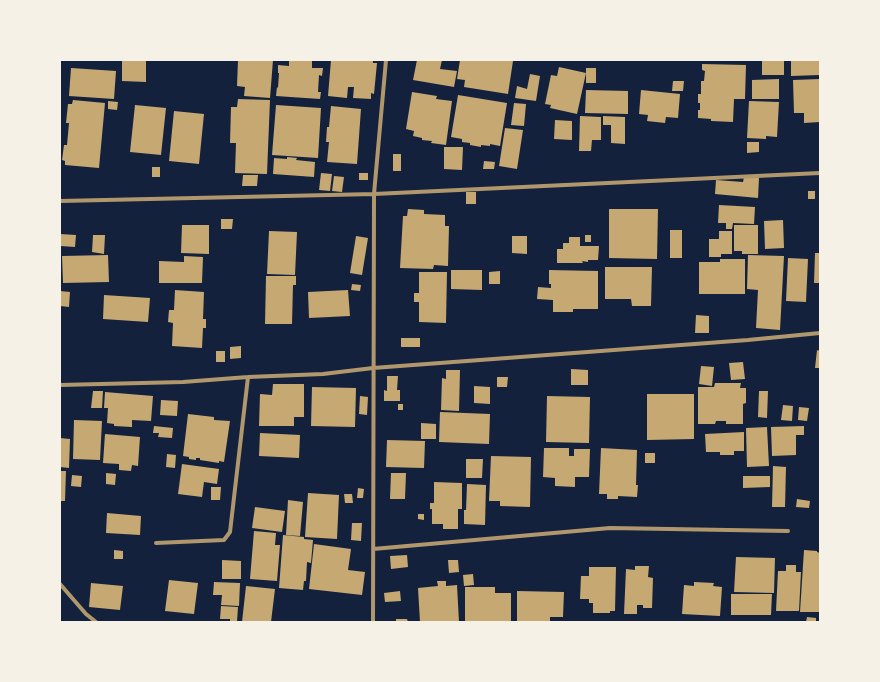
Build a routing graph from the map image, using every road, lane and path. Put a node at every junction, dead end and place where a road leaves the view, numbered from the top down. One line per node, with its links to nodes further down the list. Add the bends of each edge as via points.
1 (386, 60): 3 (street)
2 (820, 172): 3 (street)
3 (374, 194): 4 (street); 6 (street)
4 (60, 201)
5 (820, 333): 6 (street)
6 (374, 368): 7 (street, via 323,374); 11 (street)
7 (248, 377): 8 (street, via 183,382); 10 (street, via 230,532 224,540)
8 (60, 385)
9 (788, 531): 11 (street, via 610,528)
10 (156, 543)
11 (373, 548): 14 (street)
12 (60, 584): 13 (street)
13 (96, 622)
14 (373, 622)

